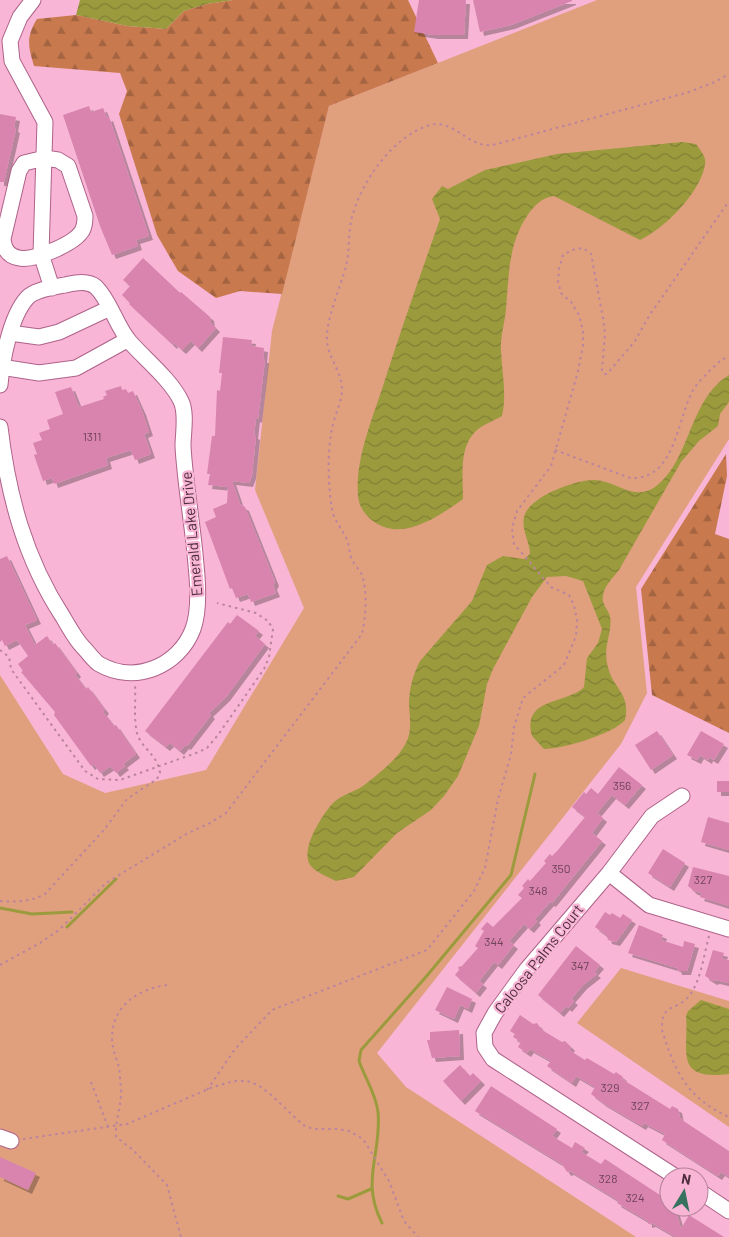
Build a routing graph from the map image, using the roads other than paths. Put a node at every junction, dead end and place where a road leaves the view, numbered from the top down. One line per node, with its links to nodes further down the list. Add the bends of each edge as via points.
1 (34, 0): 2 (street, via 20,17 10,41 12,61 45,122)
2 (45, 158): 3 (street); 3 (street, via 68,166 85,224 76,238); 3 (street, via 24,163 18,171 2,239 4,249 10,255 20,258)
3 (41, 254): 4 (street)
4 (52, 288): 5 (street, Emerald Lake Drive, via 80,282 95,286); 6 (street, Emerald Lake Drive, via 28,296)
5 (110, 308): 6 (street, via 59,332 39,337); 7 (street, Emerald Lake Drive)
6 (10, 333): 8 (street, Emerald Lake Drive)
7 (128, 340): 8 (street, via 76,368 39,372); 10 (street, Emerald Lake Drive, via 181,401 197,573 197,605 194,628 181,652 164,666 142,672 119,671 99,663 81,645 47,593 22,536 6,475)
8 (1, 368): 9 (street, Emerald Lake Drive)
9 (0, 385)
10 (0, 427)
11 (682, 796): 12 (street, Caloosa Palms Court, via 652,816)
12 (609, 873): 13 (street, via 649,905); 14 (street, Caloosa Palms Court, via 527,969 495,1013 484,1033 485,1047 492,1059)
13 (729, 929)
14 (660, 1167)
15 (709, 1198): 16 (street)
16 (729, 1211)

